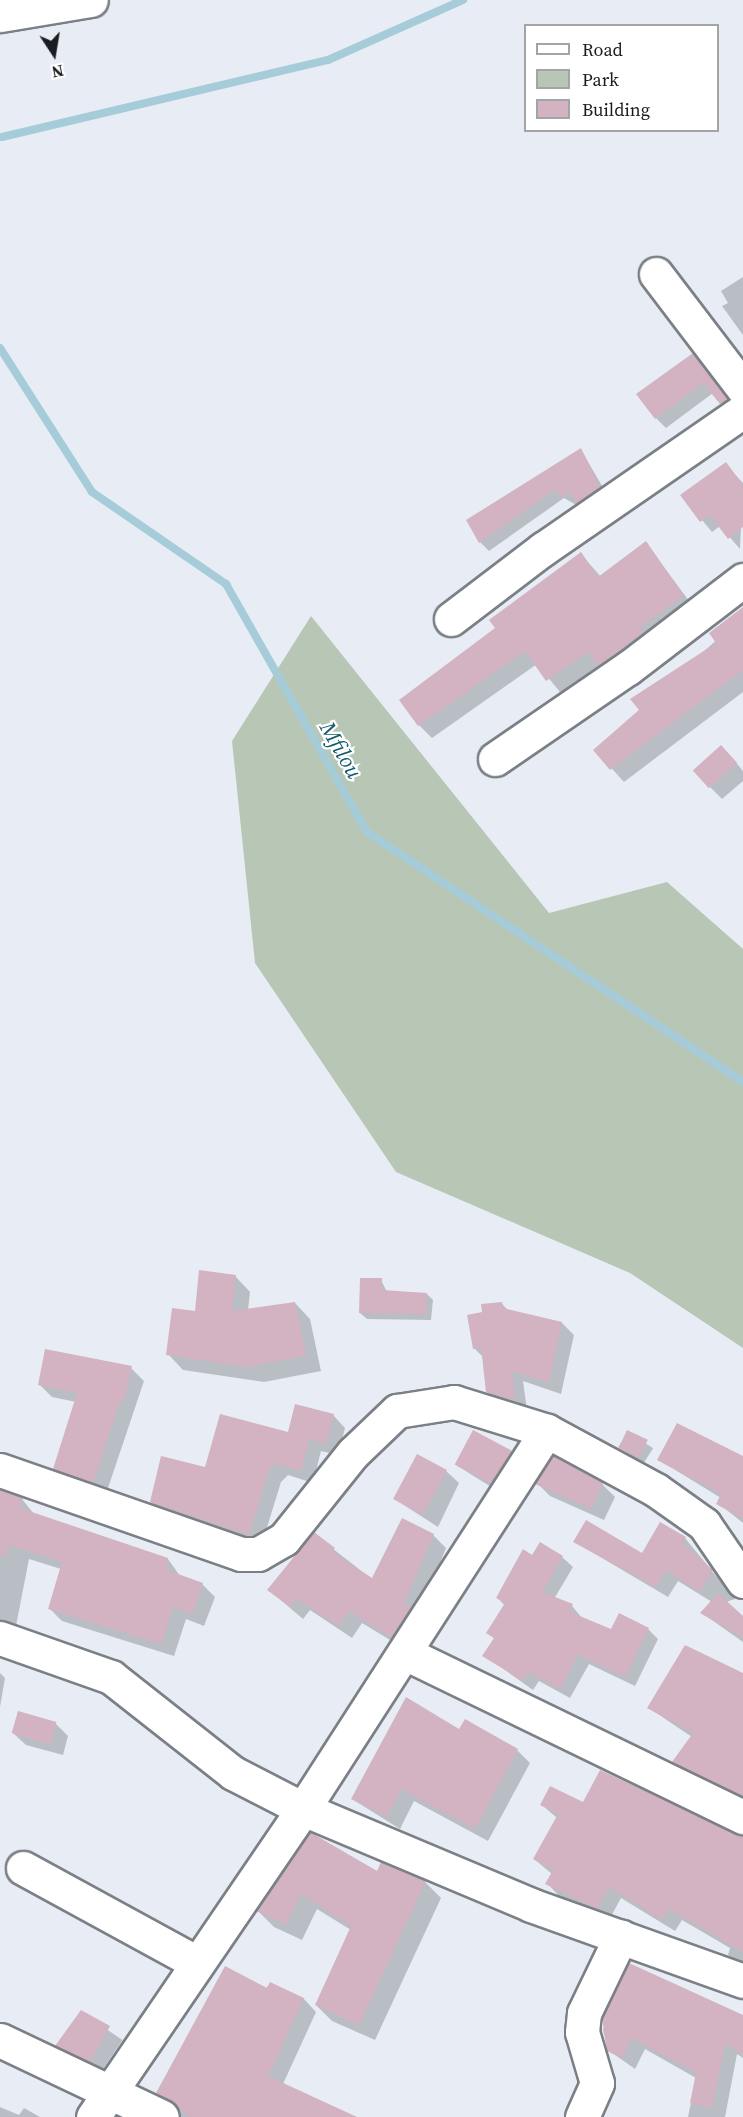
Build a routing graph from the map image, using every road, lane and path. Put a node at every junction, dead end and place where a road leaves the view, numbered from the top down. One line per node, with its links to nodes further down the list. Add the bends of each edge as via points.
1 (92, 0): 2 (street)
2 (0, 15)
3 (656, 274): 4 (street)
4 (743, 388)
5 (739, 424): 7 (street, via 543,549)
6 (743, 580): 8 (street, via 628,668)
7 (451, 619)
8 (495, 759)
9 (547, 1431): 10 (street, via 454,1402 396,1411 353,1452 284,1539 258,1554 241,1554); 11 (street, via 656,1490 704,1524); 13 (street)
10 (0, 1470)
11 (743, 1581)
12 (0, 1638): 14 (street, via 111,1677 233,1773)
13 (405, 1653): 14 (street); 15 (street)
14 (303, 1809): 17 (street, via 531,1905); 18 (street)
15 (743, 1817)
16 (22, 1868): 18 (street)
17 (621, 1936): 19 (street); 23 (street, via 584,2013 582,2032 597,2083)
18 (197, 1963): 21 (street)
19 (743, 1981)
20 (0, 2040): 21 (street)
21 (100, 2105): 22 (street)
22 (162, 2117)
23 (582, 2117)

